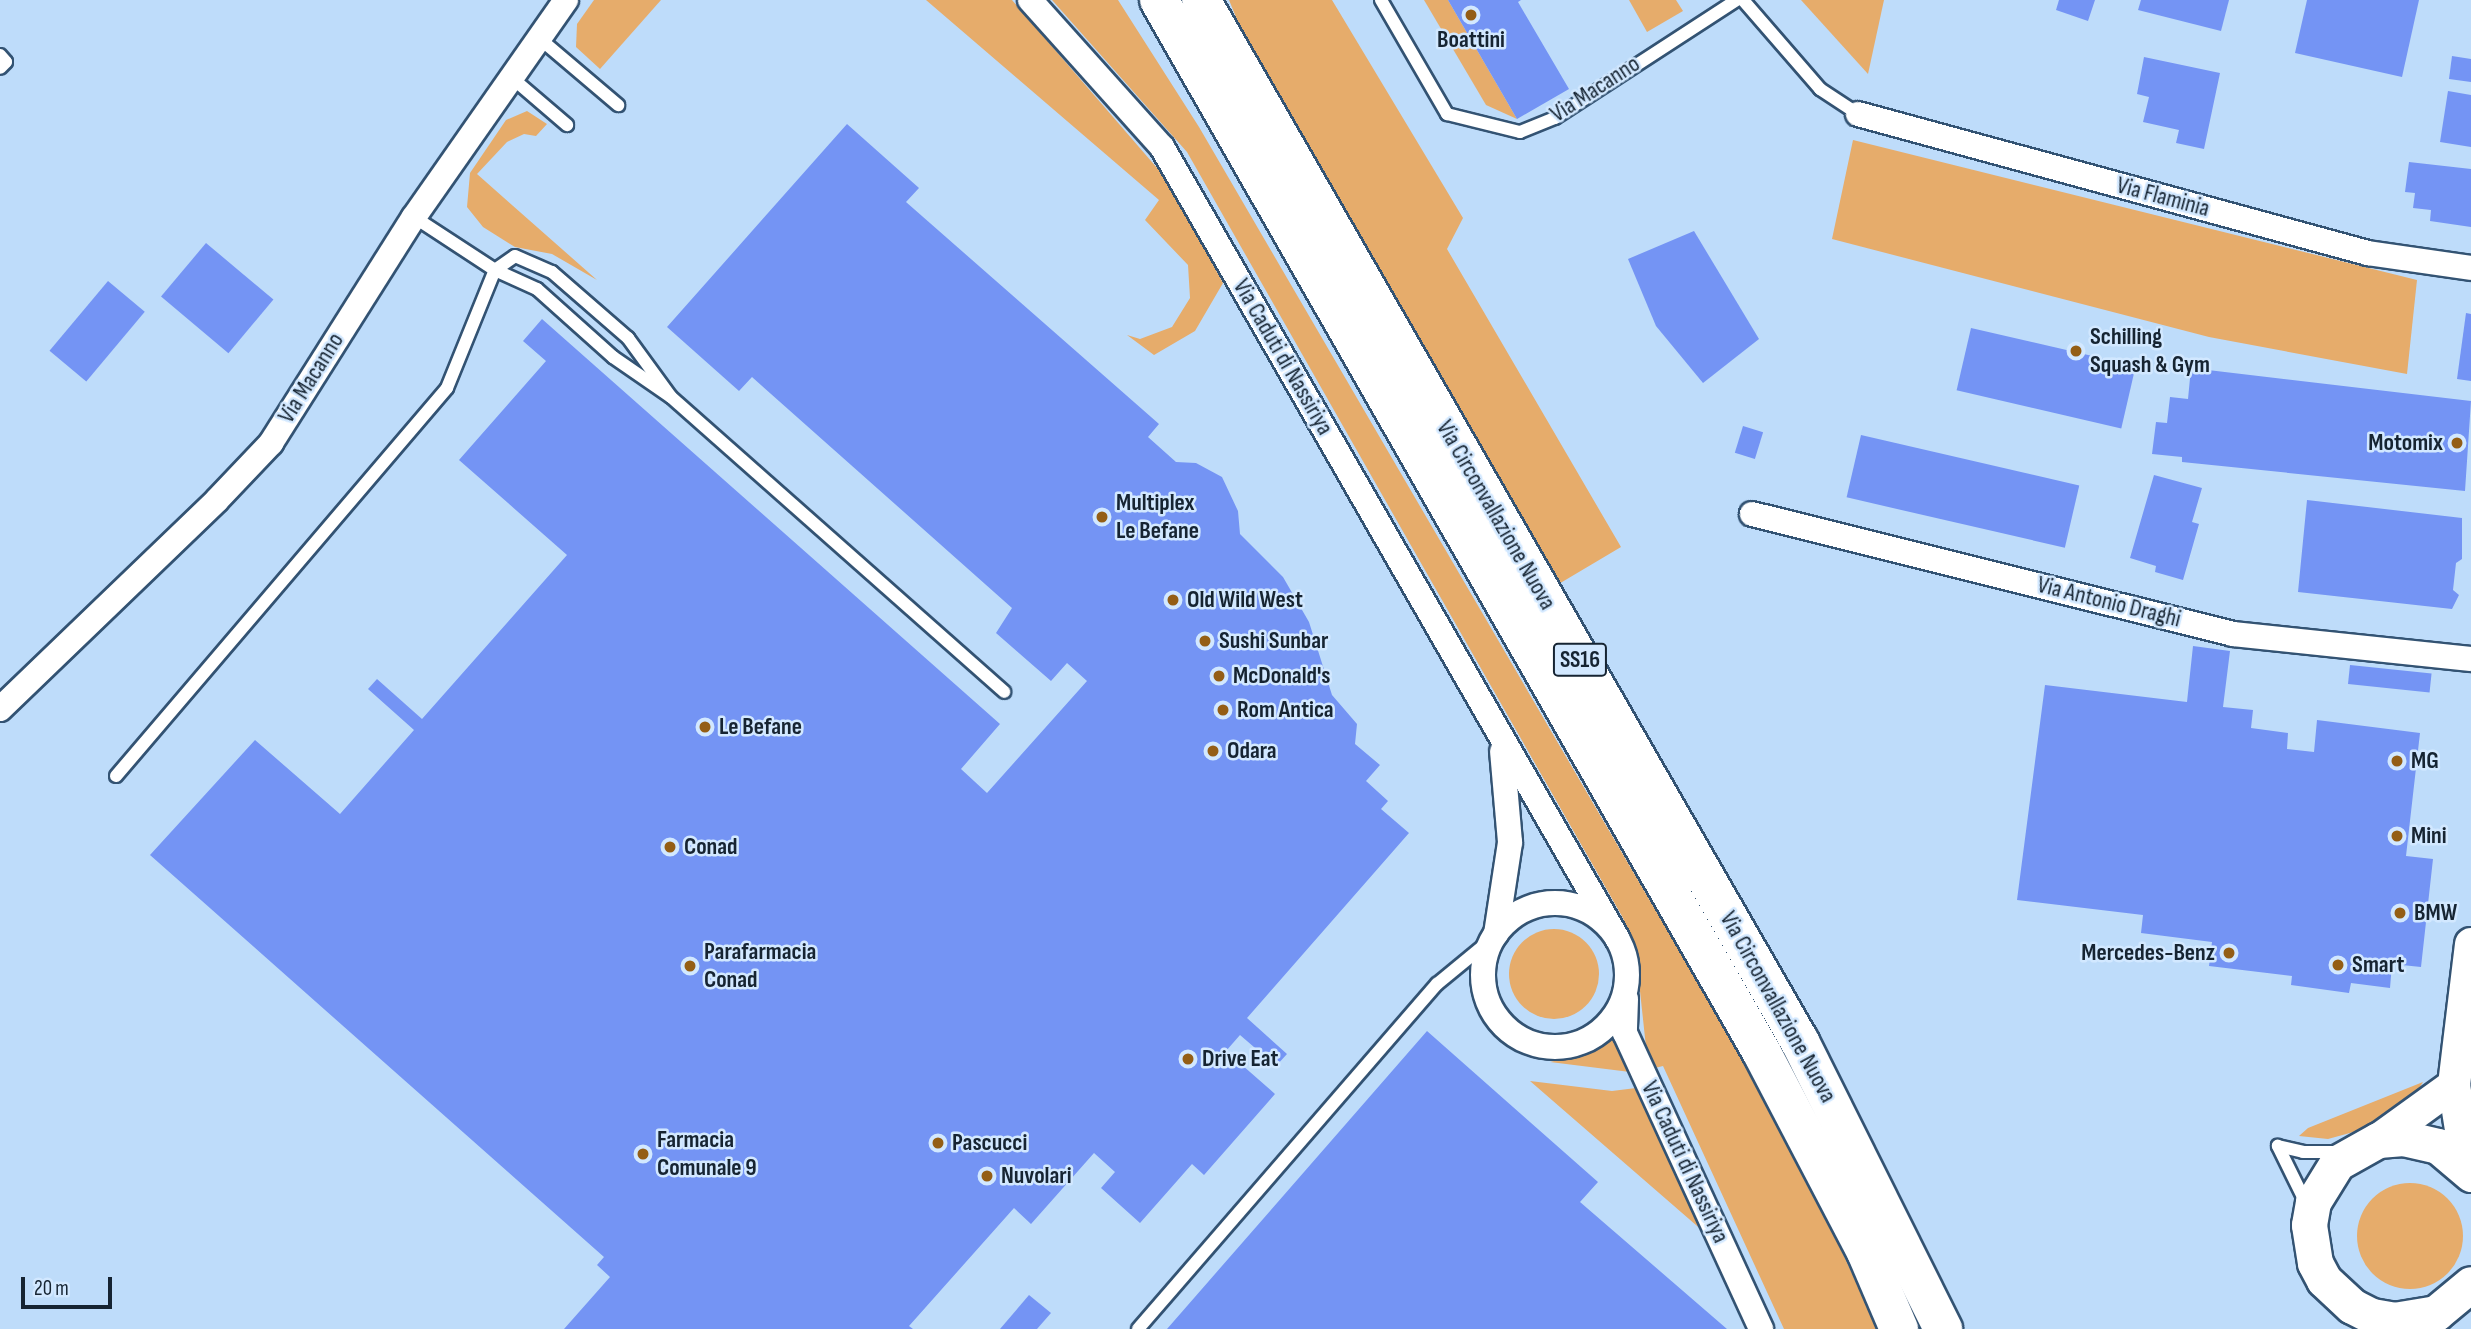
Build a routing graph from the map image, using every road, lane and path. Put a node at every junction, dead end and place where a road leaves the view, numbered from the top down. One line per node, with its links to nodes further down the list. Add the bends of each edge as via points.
1 (566, 0): 8 (street, Via Macanno)
2 (1030, 0): 23 (street, Via Caduti di Nassiriya, via 1161,147)
3 (1159, 0): 37 (main road, Via Circonvallazione Nuova / SS16, via 1762,1053 1867,1252)
4 (1201, 0): 38 (main road, Via Circonvallazione Nuova / SS16, via 1800,1042)
5 (1381, 0): 6 (lane, Via Macanno, via 1447,114 1520,132 1555,118)
6 (1737, 0)
7 (1743, 0): 13 (lane, via 1820,89)
8 (539, 38): 11 (street, Via Macanno); 12 (lane)
9 (0, 55): 10 (lane, via 6,62)
10 (0, 68)
11 (511, 77): 14 (lane); 15 (street, Via Macanno)
12 (618, 105)
13 (1858, 114): 16 (street, Via Flaminia, via 2368,253)
14 (567, 125)
15 (414, 217): 17 (lane); 22 (street, Via Macanno, via 271,443 218,500)
16 (2471, 268)
17 (495, 270): 18 (lane, via 537,289 613,357); 18 (lane, via 515,256 552,272 628,338); 24 (lane, via 447,388)
18 (671, 397): 21 (lane)
19 (1752, 514): 20 (street, Via Antonio Draghi, via 2233,634)
20 (2471, 659)
21 (1004, 692)
22 (0, 709)
23 (1501, 740): 25 (street, Via Caduti di Nassiriya, via 1510,842); 26 (street, Via Caduti di Nassiriya)
24 (117, 776)
25 (1494, 936): 26 (street, Via Caduti di Nassiriya, via 1522,911 1556,903 1591,912); 28 (street, Via Caduti di Nassiriya, via 1483,970 1486,997 1505,1028 1532,1044 1559,1048 1590,1040 1614,1018); 35 (lane, via 1437,984)
26 (1617, 938): 28 (street, Via Caduti di Nassiriya, via 1627,963)
27 (2471, 944): 29 (street)
28 (1626, 991): 36 (street, Via Caduti di Nassiriya, via 1625,1033)
29 (2454, 1085): 30 (street); 31 (street)
30 (2367, 1144): 31 (main road, via 2421,1140 2438,1146); 32 (main road, via 2322,1181); 32 (lane, via 2331,1153 2278,1146 2298,1179)
31 (2470, 1171)
32 (2309, 1225): 33 (main road, via 2315,1263)
33 (2337, 1294): 34 (main road, via 2372,1316 2394,1320 2436,1313); 39 (main road)
34 (2462, 1301)
35 (1138, 1329)
36 (1761, 1329)
37 (1899, 1329)
38 (1943, 1329)
39 (2353, 1329)

